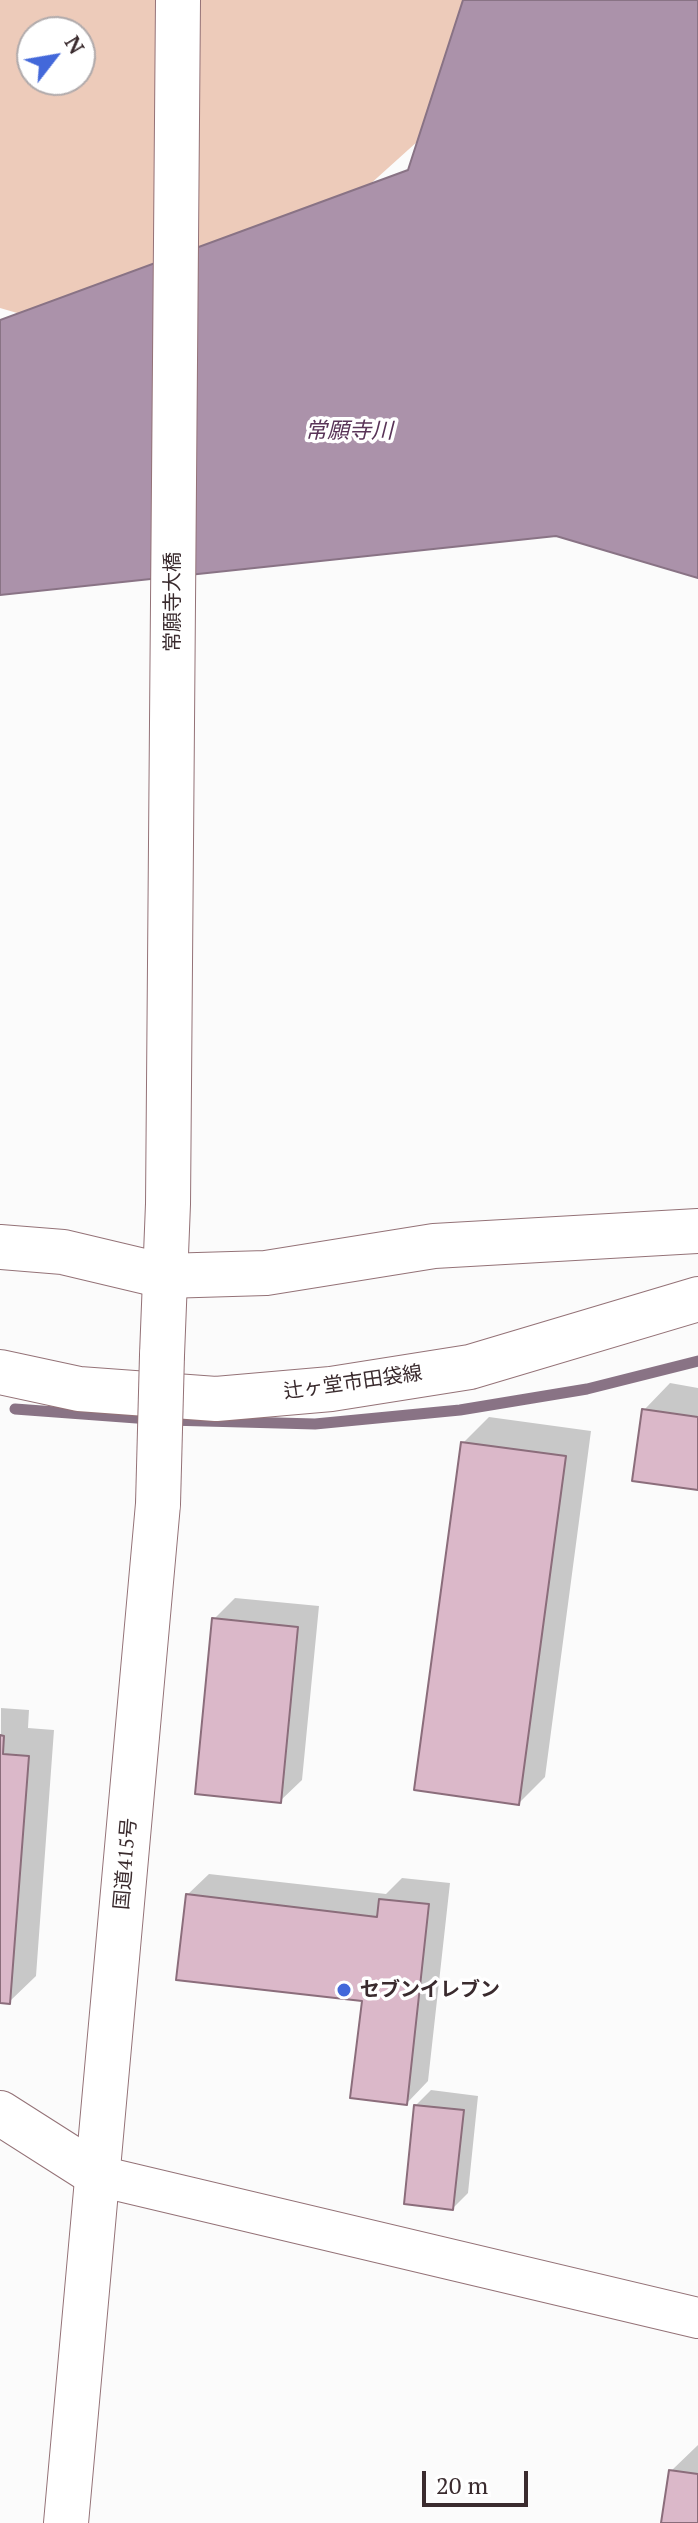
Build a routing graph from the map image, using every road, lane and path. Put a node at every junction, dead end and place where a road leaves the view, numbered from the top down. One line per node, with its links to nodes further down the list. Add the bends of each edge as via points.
1 (178, 0): 2 (main road, 常願寺大橋)
2 (168, 1204): 5 (main road, 国道415号)
3 (698, 1231): 5 (main road, via 434,1246 266,1273)
4 (0, 1247): 5 (main road, via 63,1252)
5 (164, 1276): 9 (main road, 国道415号, bridge, via 158,1504)
6 (698, 1299): 7 (main road, 辻ヶ堂市田袋線, via 470,1367 331,1389 216,1399 79,1389)
7 (0, 1372)
8 (0, 2113): 9 (main road)
9 (99, 2176): 10 (street); 11 (main road, 国道415号)
10 (698, 2318)
11 (66, 2523)

